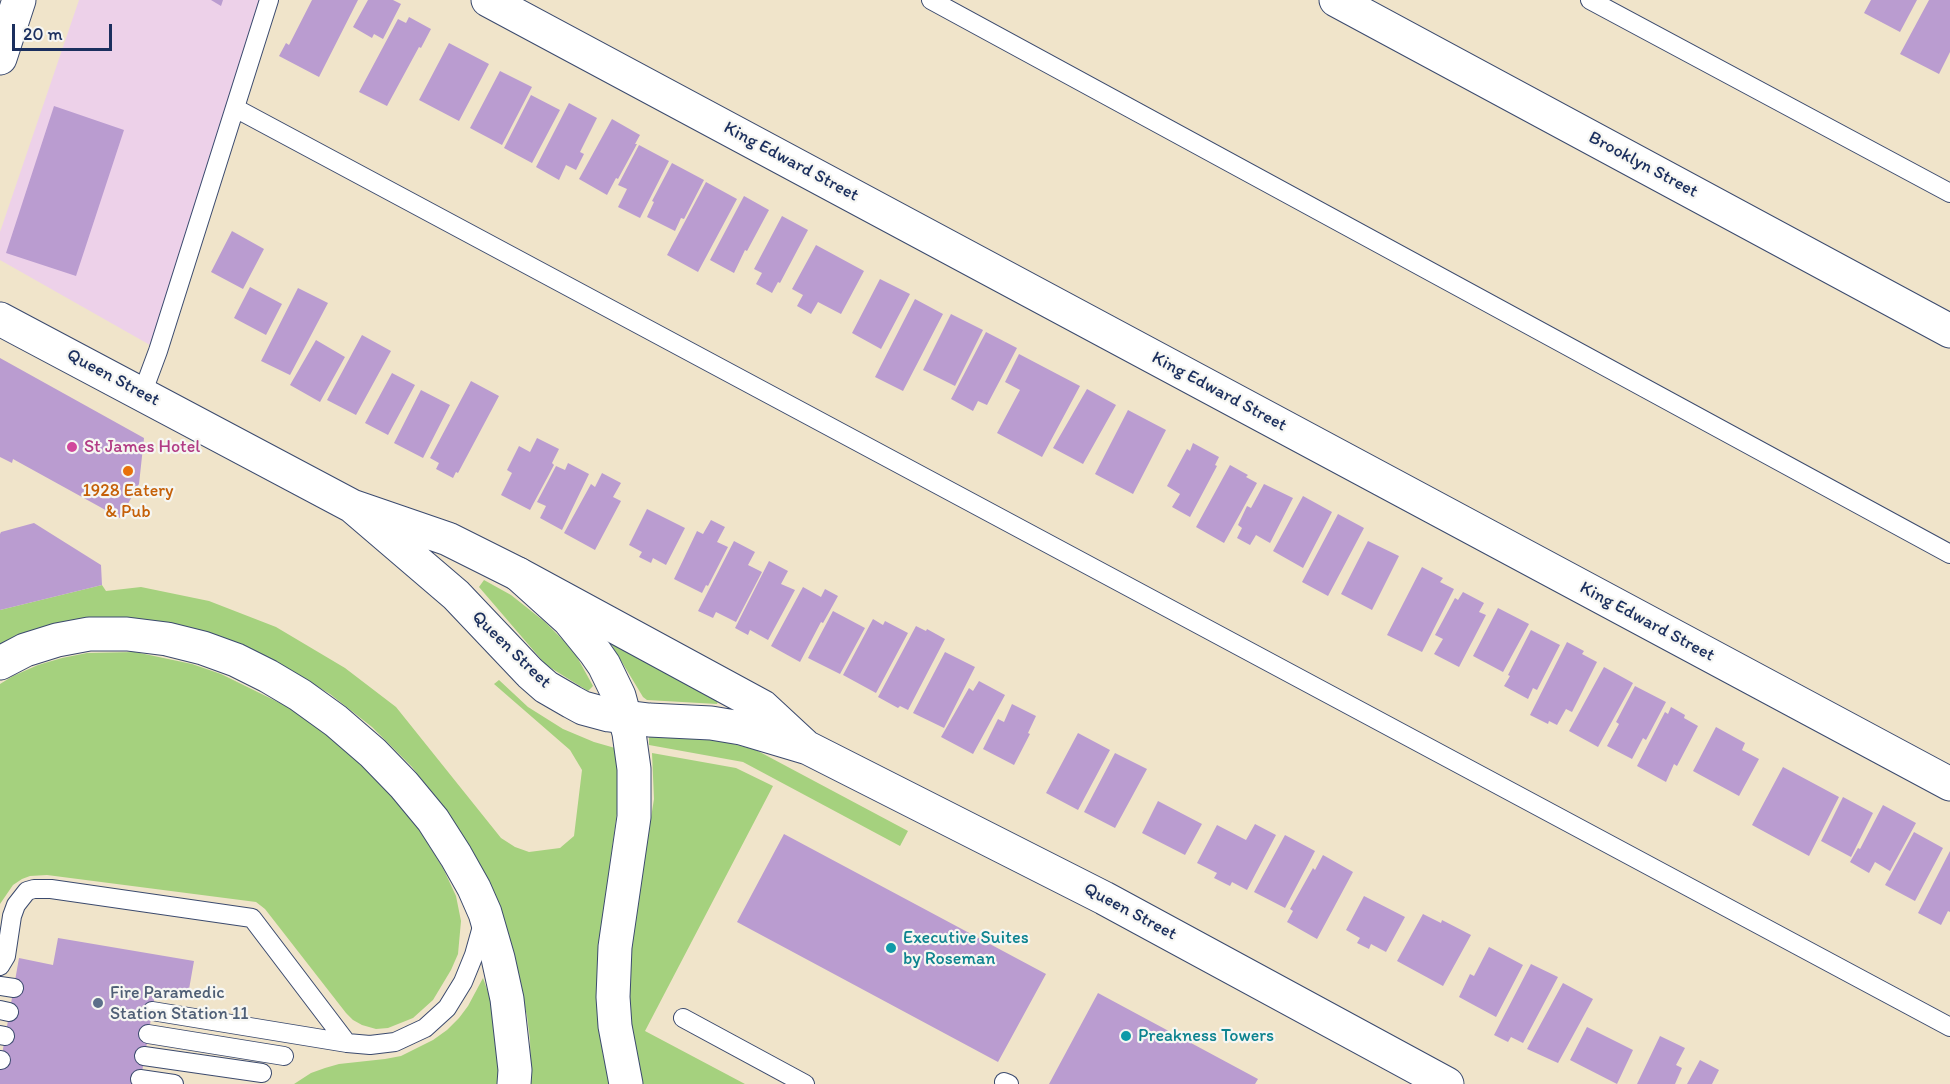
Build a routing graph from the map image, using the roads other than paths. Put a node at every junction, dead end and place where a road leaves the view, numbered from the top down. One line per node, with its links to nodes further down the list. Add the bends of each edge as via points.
1 (19, 0): 7 (main road)
2 (269, 0): 8 (lane)
3 (488, 0): 19 (main road, King Edward Street)
4 (932, 0): 14 (lane)
5 (1336, 0): 11 (main road, Brooklyn Street)
6 (1590, 0): 9 (lane)
7 (0, 58)
8 (235, 108): 12 (lane); 24 (lane)
9 (1950, 193)
10 (0, 319): 12 (main road, Queen Street)
11 (1950, 331)
12 (142, 394): 13 (main road, Queen Street)
13 (352, 506): 15 (main road, Queen Street, via 448,539); 17 (main road, Queen Street, via 456,595 546,687 583,708)
14 (1950, 554)
15 (518, 574): 17 (main road, via 590,644 612,681); 18 (main road, Queen Street, via 763,707)
16 (0, 663): 20 (main road, via 57,640 89,634 127,634 203,648 268,676 336,721 404,785 456,856)
17 (625, 717): 18 (main road, Queen Street, via 741,728); 34 (main road, via 634,769 634,817 615,947 613,998)
18 (808, 748): 36 (main road, Queen Street, via 1104,898)
19 (1950, 784)
20 (485, 913): 27 (lane, via 477,947 447,1008 417,1032 395,1042 370,1046); 33 (main road, via 507,999)
21 (0, 966): 27 (lane, via 6,956 16,905 27,891 34,889 252,918)
22 (152, 1011): 26 (lane)
23 (683, 1018): 35 (lane)
24 (1950, 1027)
25 (148, 1034): 29 (lane)
26 (310, 1038): 27 (lane); 29 (lane)
27 (347, 1043)
28 (144, 1056): 31 (lane)
29 (284, 1056): 31 (lane)
30 (140, 1079): 32 (lane)
31 (255, 1079)
32 (174, 1084)
33 (514, 1084)
34 (626, 1084)
35 (805, 1084)
36 (1448, 1084)

